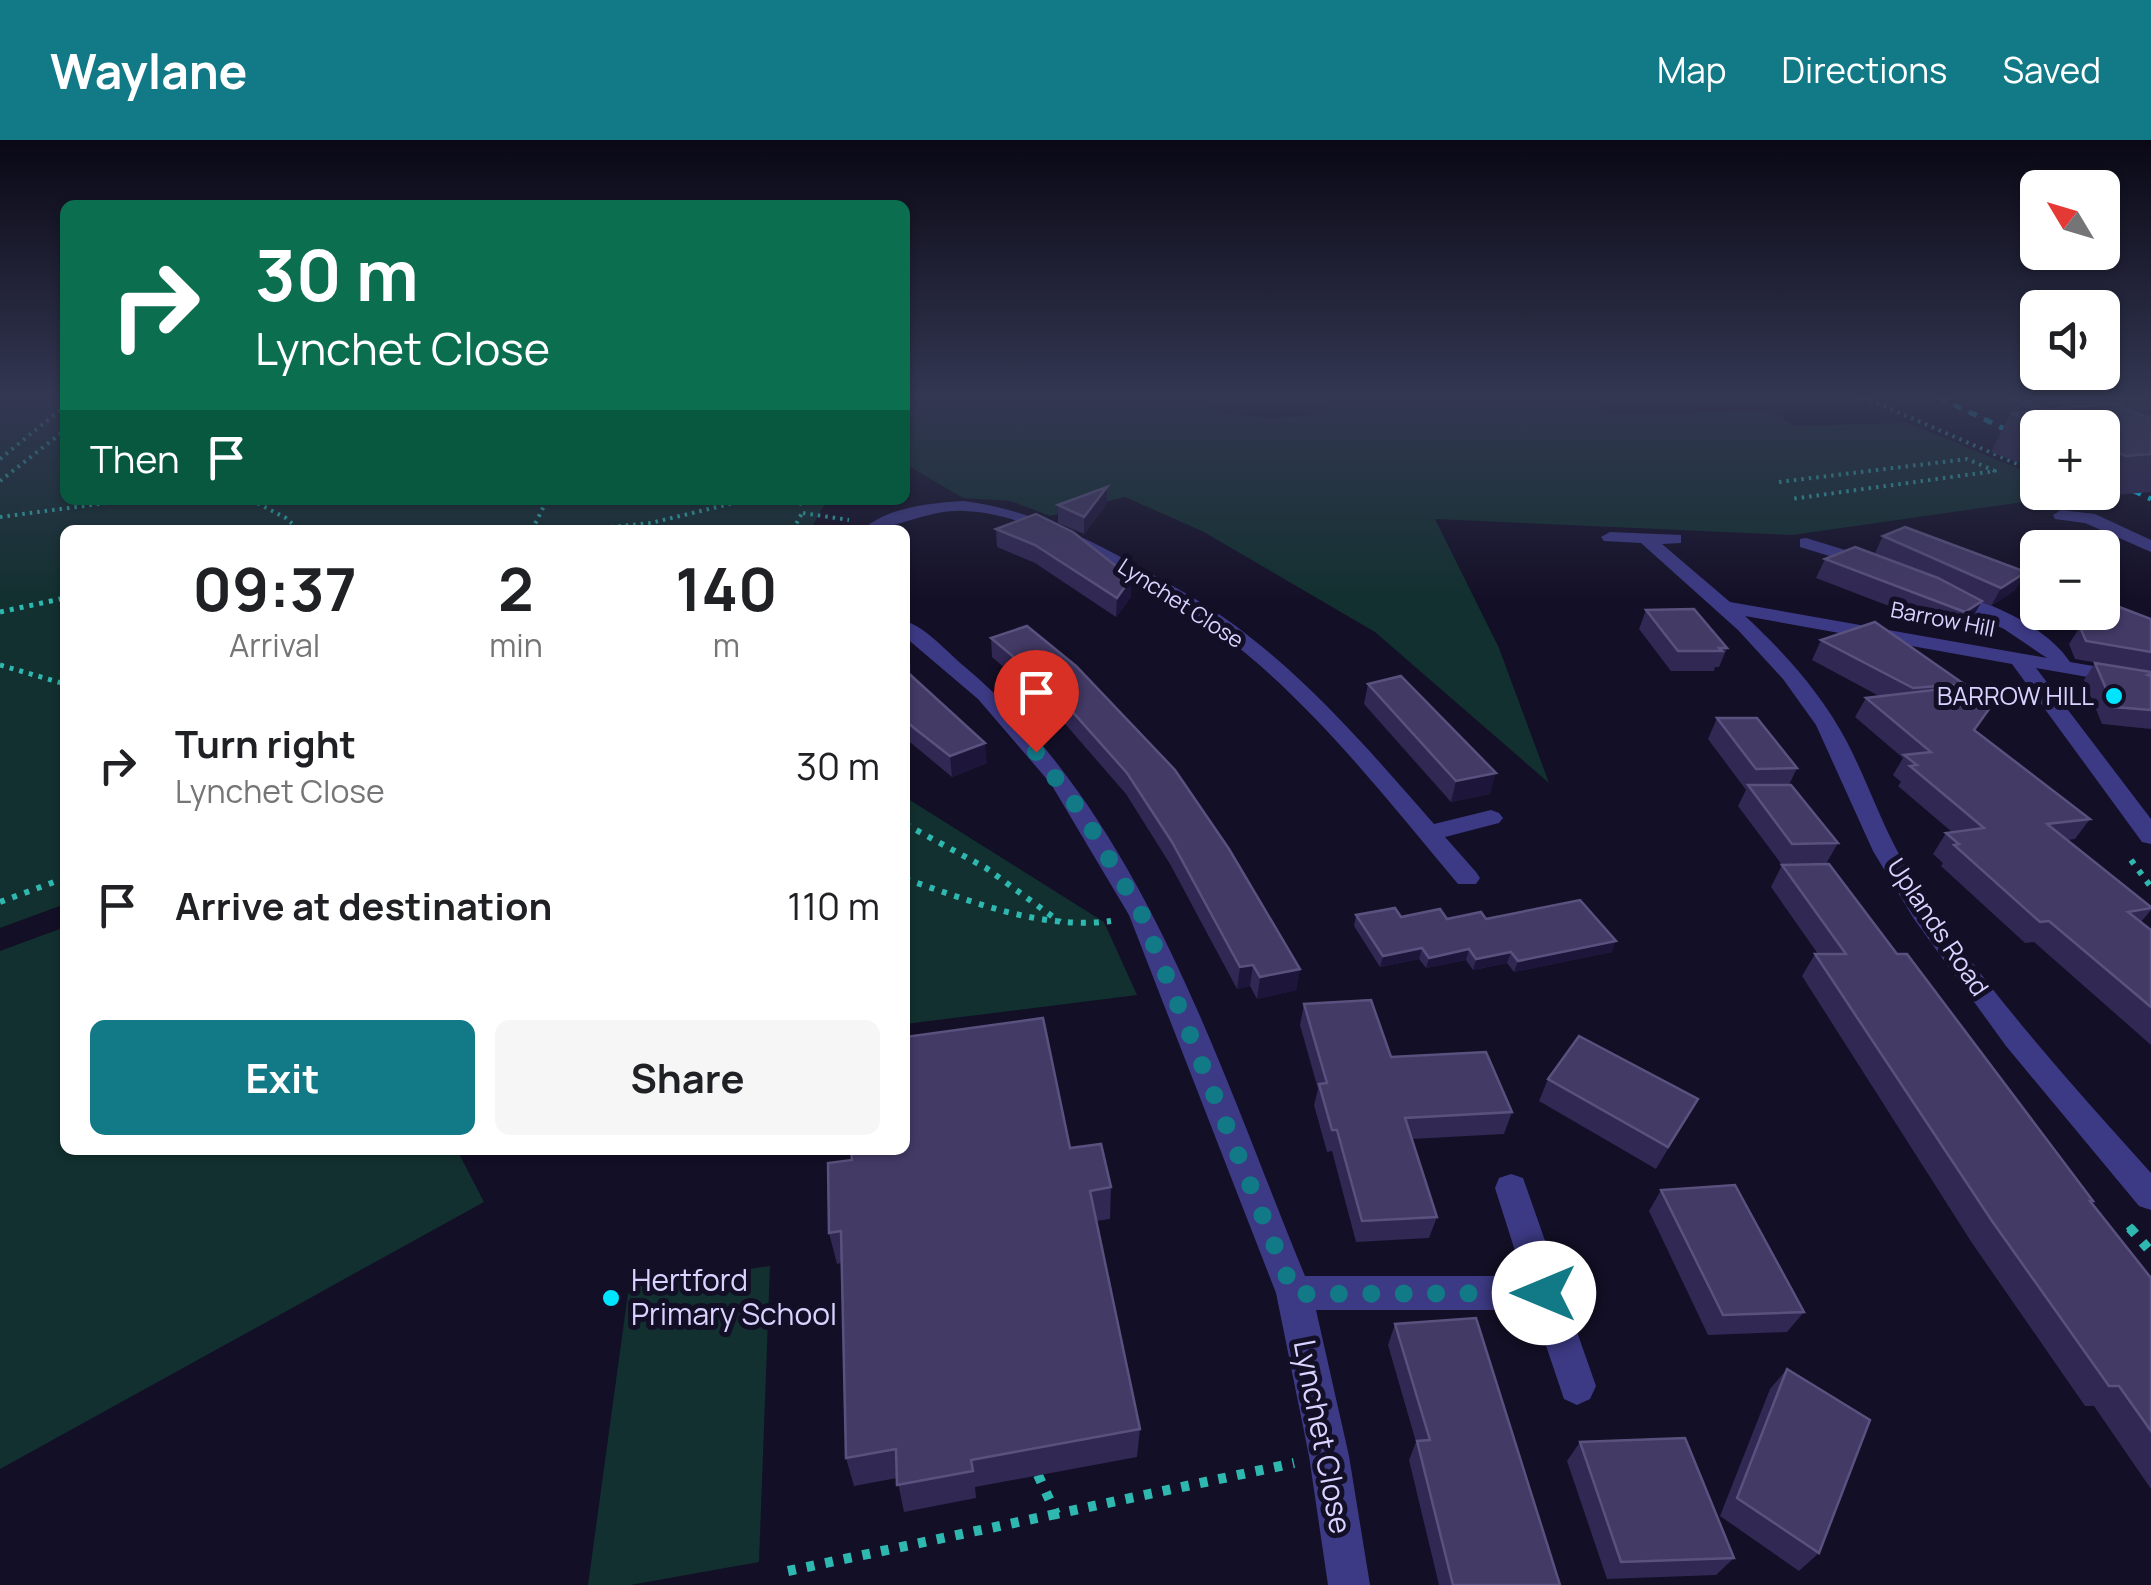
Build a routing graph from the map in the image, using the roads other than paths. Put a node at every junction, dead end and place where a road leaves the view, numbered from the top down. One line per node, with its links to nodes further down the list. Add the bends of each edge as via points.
1 (2060, 515): 7 (street, via 2089,518)
2 (880, 525): 18 (street, Lynchet Close, via 920,510 984,508 1030,517 1084,543 1187,603 1267,661 1344,735)
3 (1610, 538): 5 (street)
4 (1674, 539): 5 (street)
5 (1648, 541): 10 (street, Uplands Road)
6 (1806, 543): 8 (street, via 1843,545)
7 (2151, 547)
8 (1888, 570)
9 (1922, 585): 15 (street, via 2058,654)
10 (1725, 607): 11 (street, Barrow Hill); 13 (street, Uplands Road)
11 (1816, 620): 13 (street); 14 (street, Barrow Hill)
12 (910, 631): 24 (street, Lynchet Close, via 985,695 1061,781 1142,915)
13 (1755, 639): 22 (street, Uplands Road, via 1828,727 1894,867 2020,1046)
14 (2018, 659): 15 (street, Barrow Hill); 19 (street)
15 (2063, 666): 16 (street, Barrow Hill)
16 (2151, 682)
17 (1491, 818): 18 (street)
18 (1428, 833): 20 (street, Lynchet Close)
19 (2151, 836)
20 (1466, 878)
21 (1511, 1188): 23 (street)
22 (2151, 1196)
23 (1544, 1293): 24 (street); 25 (street)
24 (1294, 1294): 26 (street, Lynchet Close)
25 (1577, 1386)
26 (1350, 1585)

